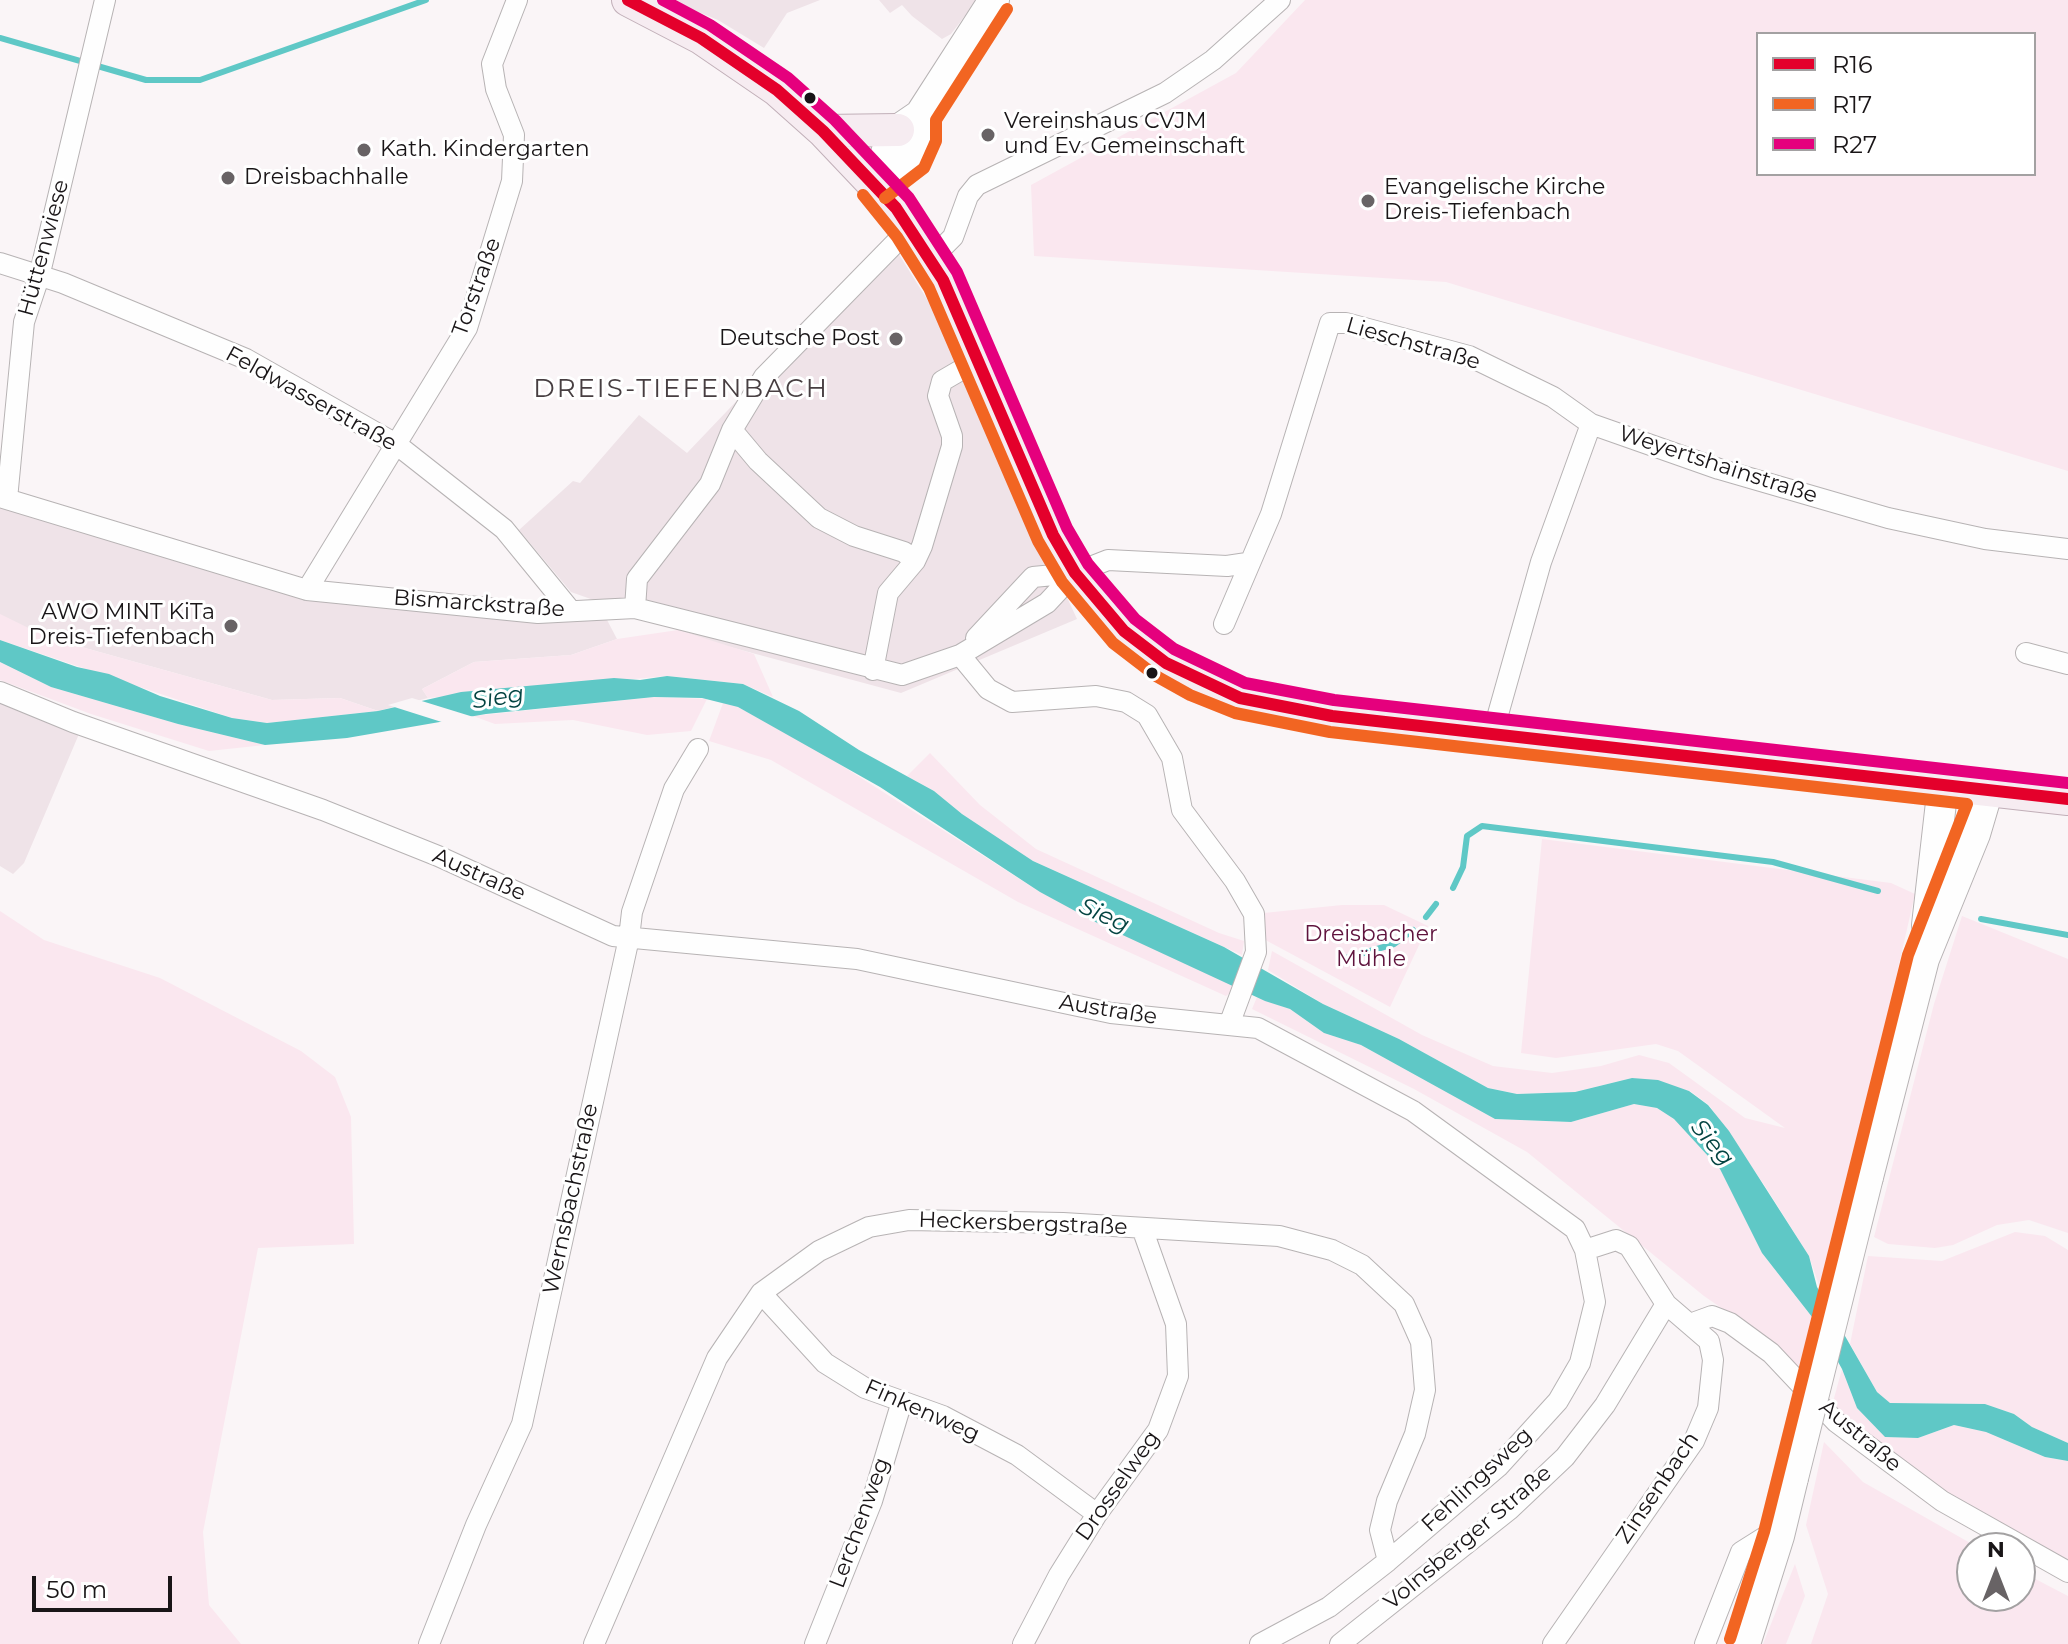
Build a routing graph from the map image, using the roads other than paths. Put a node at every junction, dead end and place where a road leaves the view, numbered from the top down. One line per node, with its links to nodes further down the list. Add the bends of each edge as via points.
1 (105, 0): 12 (street, Hüttenwiese)
2 (517, 0): 16 (street, Torstraße, via 492,64 514,135 512,181 467,328)
3 (628, 0): 7 (main road, via 748,69)
4 (994, 0): 6 (street)
5 (1280, 0): 10 (street, via 1213,60 1165,93 977,185 953,237)
6 (909, 122): 7 (main road); 8 (street, via 887,150)
7 (823, 131): 8 (main road)
8 (876, 185): 9 (main road)
9 (910, 228): 10 (main road); 15 (street, via 764,377)
10 (931, 259): 13 (main road)
11 (0, 263): 12 (street, Feldwasserstraße)
12 (39, 277): 16 (street, Feldwasserstraße, via 246,359); 17 (street, Hüttenwiese, via 24,322)
13 (978, 360): 19 (street, via 942,381 938,396 952,446); 21 (main road, via 1053,535)
14 (1591, 424): 18 (street, Weyertshainstraße, via 1719,469 1888,518 1985,539); 20 (street, Lieschstraße, via 1553,397 1469,356 1330,323 1271,514); 31 (street, Weyertshainstraße, via 1541,562)
15 (732, 430): 19 (street, via 819,518); 23 (street, via 710,484 637,579)
16 (396, 444): 22 (street, Torstraße); 24 (street, Feldwasserstraße, via 504,529)
17 (4, 498): 22 (street, Bismarckstraße)
18 (2068, 549)
19 (915, 561): 29 (street, via 888,593)
20 (1247, 563): 21 (street, via 1108,560); 25 (street, Lieschstraße)
21 (1075, 573): 27 (street, Bismarckstraße, via 1033,577); 31 (main road, via 1124,631 1166,663 1240,698 1332,716)
22 (307, 590): 24 (street, Bismarckstraße, via 538,613)
23 (635, 608): 24 (street, Bismarckstraße); 29 (street, Bismarckstraße)
24 (571, 611)
25 (1224, 624)
26 (2026, 653): 28 (street)
27 (960, 655): 29 (street, Bismarckstraße, via 902,675); 38 (street, via 988,689 1012,702 1096,696 1126,702 1147,715 1172,758 1182,810 1248,901 1258,936)
28 (2068, 664)
29 (873, 670)
30 (0, 692): 36 (street, Austraße, via 323,810 613,936)
31 (1493, 732): 33 (main road)
32 (698, 749): 36 (street, Wernsbachstraße, via 674,789 632,912)
33 (1943, 785): 34 (main road); 37 (street)
34 (1988, 790): 35 (main road); 37 (street)
35 (2068, 799)
36 (629, 938): 38 (street, Austraße, via 857,959 1111,1013); 49 (street, Wernsbachstraße, via 522,1424)
37 (1924, 959): 46 (street, bridge)
38 (1229, 1025): 40 (street, Austraße, via 1258,1028 1413,1111 1575,1229)
39 (1142, 1228): 41 (street, Heckersbergstraße, via 909,1220 869,1227 819,1251); 45 (street, Drosselweg, via 1176,1324 1178,1376 1158,1430); 47 (street, Heckersbergstraße, via 1279,1236 1332,1250 1362,1265 1404,1304 1421,1342 1425,1390 1380,1530)
40 (1585, 1250): 42 (street, via 1616,1240 1629,1246); 47 (street, Fehlingsweg, via 1595,1302 1580,1363 1558,1401 1498,1467)
41 (761, 1293): 44 (street, Finkenweg, via 825,1363 865,1388); 50 (street, Heckersbergstraße, via 717,1358)
42 (1666, 1304): 43 (street); 54 (street, Volnsberger Straße, via 1605,1405 1565,1457 1509,1510)
43 (1690, 1324): 48 (street, Austraße, via 1712,1316 1730,1323 1771,1353 1836,1422 1942,1501); 55 (street, Zinsenbach, via 1709,1341 1713,1360 1708,1408 1694,1441)
44 (902, 1401): 45 (street, Finkenweg, via 1017,1455); 51 (street, Lerchenweg, via 872,1501)
45 (1097, 1514): 52 (street, Drosselweg)
46 (1779, 1536): 56 (street, via 1759,1539 1741,1552); 57 (street)
47 (1388, 1561): 53 (street, Fehlingsweg, via 1329,1607)
48 (2068, 1572)
49 (429, 1644)
50 (594, 1644)
51 (815, 1644)
52 (1023, 1644)
53 (1260, 1644)
54 (1340, 1644)
55 (1553, 1644)
56 (1705, 1644)
57 (1745, 1644)

